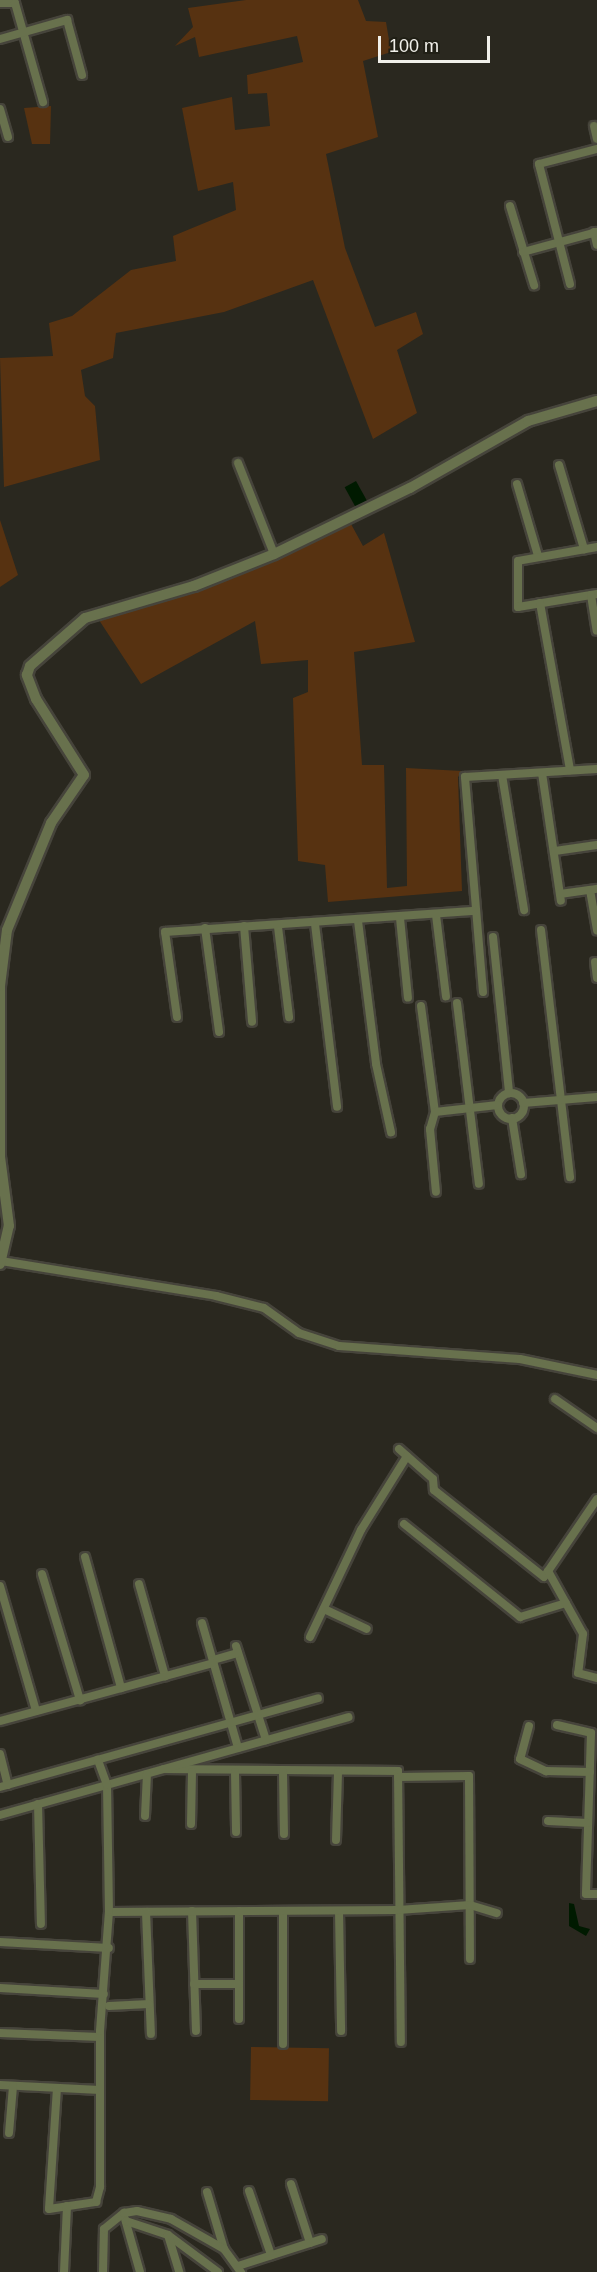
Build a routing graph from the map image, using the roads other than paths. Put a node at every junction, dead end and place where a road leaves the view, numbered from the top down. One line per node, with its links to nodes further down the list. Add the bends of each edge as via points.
1 (0, 3): 2 (street, via 15,3)
2 (24, 32): 3 (street); 4 (street, via 67,20); 5 (street)
3 (0, 39)
4 (82, 75)
5 (44, 102)
6 (0, 109): 8 (street)
7 (594, 126): 9 (street)
8 (8, 138)
9 (597, 139)
10 (597, 149): 13 (street, via 539,164)
11 (510, 206): 15 (street)
12 (595, 232): 13 (street); 14 (street)
13 (558, 243): 15 (street); 16 (street)
14 (597, 245)
15 (524, 252): 17 (street)
16 (570, 284)
17 (534, 285)
18 (597, 401): 24 (street, via 528,421 400,494)
19 (238, 463): 24 (street)
20 (559, 465): 23 (street)
21 (517, 484): 25 (street)
22 (597, 547): 23 (street)
23 (584, 549): 25 (street)
24 (274, 554): 73 (street, via 194,586 85,618 30,666 27,675 36,699 84,775 51,823 7,930 0,986 0,1157 9,1226)
25 (538, 556): 27 (street, via 518,561 518,606)
26 (594, 595): 27 (street); 28 (street)
27 (540, 603): 30 (street)
28 (597, 631)
29 (597, 769): 30 (street)
30 (570, 770): 31 (street)
31 (542, 773): 32 (street); 34 (street)
32 (502, 775): 36 (street); 37 (street, via 465,777)
33 (597, 845): 34 (street)
34 (555, 851): 35 (street, via 561,897)
35 (594, 889): 46 (street)
36 (524, 910)
37 (475, 911): 38 (street); 50 (street)
38 (436, 915): 39 (street); 51 (street)
39 (400, 918): 40 (street); 52 (street)
40 (358, 921): 41 (street); 68 (street, via 376,1064)
41 (315, 924): 43 (street); 64 (street)
42 (244, 926): 43 (street); 44 (street); 57 (street)
43 (278, 927): 56 (street)
44 (205, 928): 55 (street, via 165,932); 58 (street)
45 (541, 930): 61 (street)
46 (597, 930)
47 (493, 937): 59 (street)
48 (595, 962): 49 (street)
49 (597, 978)
50 (483, 992)
51 (446, 996)
52 (408, 998)
53 (457, 1003): 65 (street)
54 (421, 1006): 66 (street)
55 (177, 1017)
56 (289, 1017)
57 (252, 1022)
58 (219, 1032)
59 (508, 1093): 62 (street); 63 (street)
60 (597, 1098): 61 (street)
61 (560, 1101): 62 (street); 70 (street)
62 (523, 1103): 67 (street)
63 (498, 1105): 65 (street); 67 (street, via 501,1113)
64 (338, 1107)
65 (470, 1108): 66 (street); 71 (street)
66 (435, 1112): 72 (street, via 430,1129)
67 (512, 1118): 69 (street)
68 (391, 1132)
69 (521, 1174)
70 (570, 1177)
71 (479, 1184)
72 (436, 1192)
73 (1, 1263): 74 (street, via 66,1268 245,1303 264,1308 298,1333 339,1346 520,1359)
74 (597, 1375)
75 (555, 1399): 76 (street)
76 (597, 1428)
77 (399, 1449): 78 (street)
78 (407, 1456): 82 (street, via 433,1479 434,1490 544,1577); 87 (street, via 361,1530)
79 (597, 1499): 82 (street)
80 (404, 1524): 86 (street, via 520,1617)
81 (85, 1557): 94 (street)
82 (548, 1571): 86 (street)
83 (42, 1574): 96 (street)
84 (139, 1584): 92 (street)
85 (0, 1586): 97 (street)
86 (566, 1603): 93 (street, via 583,1634 578,1673)
87 (324, 1609): 89 (street); 90 (street)
88 (202, 1623): 91 (street)
89 (367, 1629)
90 (310, 1637)
91 (213, 1662): 92 (street); 98 (street, via 237,1649); 101 (street)
92 (165, 1676): 94 (street)
93 (597, 1678)
94 (121, 1688): 96 (street)
95 (318, 1698): 98 (street)
96 (80, 1700): 97 (street)
97 (36, 1712): 100 (street)
98 (258, 1715): 101 (street); 104 (street)
99 (348, 1717): 104 (street)
100 (0, 1721)
101 (231, 1722): 105 (street); 107 (street)
102 (557, 1725): 113 (street, via 591,1733)
103 (529, 1726): 113 (street, via 520,1759 546,1771)
104 (266, 1740): 105 (street)
105 (238, 1748): 108 (street)
106 (0, 1754): 117 (street)
107 (98, 1760): 116 (street); 117 (street)
108 (164, 1769): 109 (street); 114 (street)
109 (192, 1772): 110 (street); 123 (street)
110 (235, 1772): 111 (street); 124 (street)
111 (283, 1772): 112 (street); 125 (street)
112 (338, 1772): 115 (street, via 398,1772); 126 (street)
113 (590, 1772): 122 (street)
114 (147, 1774): 116 (street); 120 (street)
115 (398, 1777): 128 (street, via 469,1776); 129 (street)
116 (107, 1785): 118 (street); 134 (street)
117 (4, 1786)
118 (38, 1804): 119 (street); 137 (street)
119 (0, 1815)
120 (145, 1816)
121 (548, 1821): 122 (street)
122 (588, 1823): 127 (street, via 586,1894)
123 (191, 1824)
124 (236, 1832)
125 (284, 1834)
126 (336, 1840)
127 (597, 1894)
128 (470, 1905): 129 (street); 136 (street); 140 (street)
129 (398, 1910): 133 (street); 153 (street)
130 (192, 1911): 131 (street); 135 (street); 141 (street)
131 (239, 1911): 132 (street); 142 (street)
132 (283, 1911): 133 (street); 154 (street)
133 (339, 1911): 149 (street)
134 (109, 1912): 135 (street); 139 (street)
135 (146, 1912): 145 (street)
136 (497, 1913)
137 (41, 1924)
138 (0, 1942): 139 (street)
139 (109, 1948): 144 (street)
140 (470, 1959)
141 (194, 1984): 142 (street); 148 (street)
142 (239, 1984): 147 (street)
143 (0, 1988): 144 (street)
144 (104, 1994): 152 (street)
145 (149, 2004): 146 (street); 151 (street)
146 (109, 2006)
147 (239, 2019)
148 (196, 2031)
149 (341, 2031)
150 (0, 2033): 152 (street)
151 (151, 2034)
152 (100, 2037): 158 (street)
153 (401, 2042)
154 (283, 2044)
155 (0, 2085): 156 (street)
156 (13, 2086): 157 (street); 159 (street)
157 (57, 2088): 158 (street); 163 (street, via 49,2209)
158 (100, 2090): 163 (street, via 96,2202)
159 (9, 2133)
160 (291, 2184): 167 (street)
161 (249, 2191): 169 (street)
162 (207, 2193): 168 (street)
163 (67, 2206): 171 (street)
164 (125, 2217): 165 (street); 168 (street, via 171,2219); 172 (street, via 104,2229); 173 (street)
165 (168, 2235): 174 (street); 175 (street)
166 (322, 2239): 167 (street)
167 (310, 2243): 169 (street)
168 (224, 2249): 170 (street)
169 (271, 2256): 170 (street)
170 (240, 2269)
171 (64, 2272)
172 (103, 2272)
173 (140, 2272)
174 (179, 2272)
175 (218, 2272)

